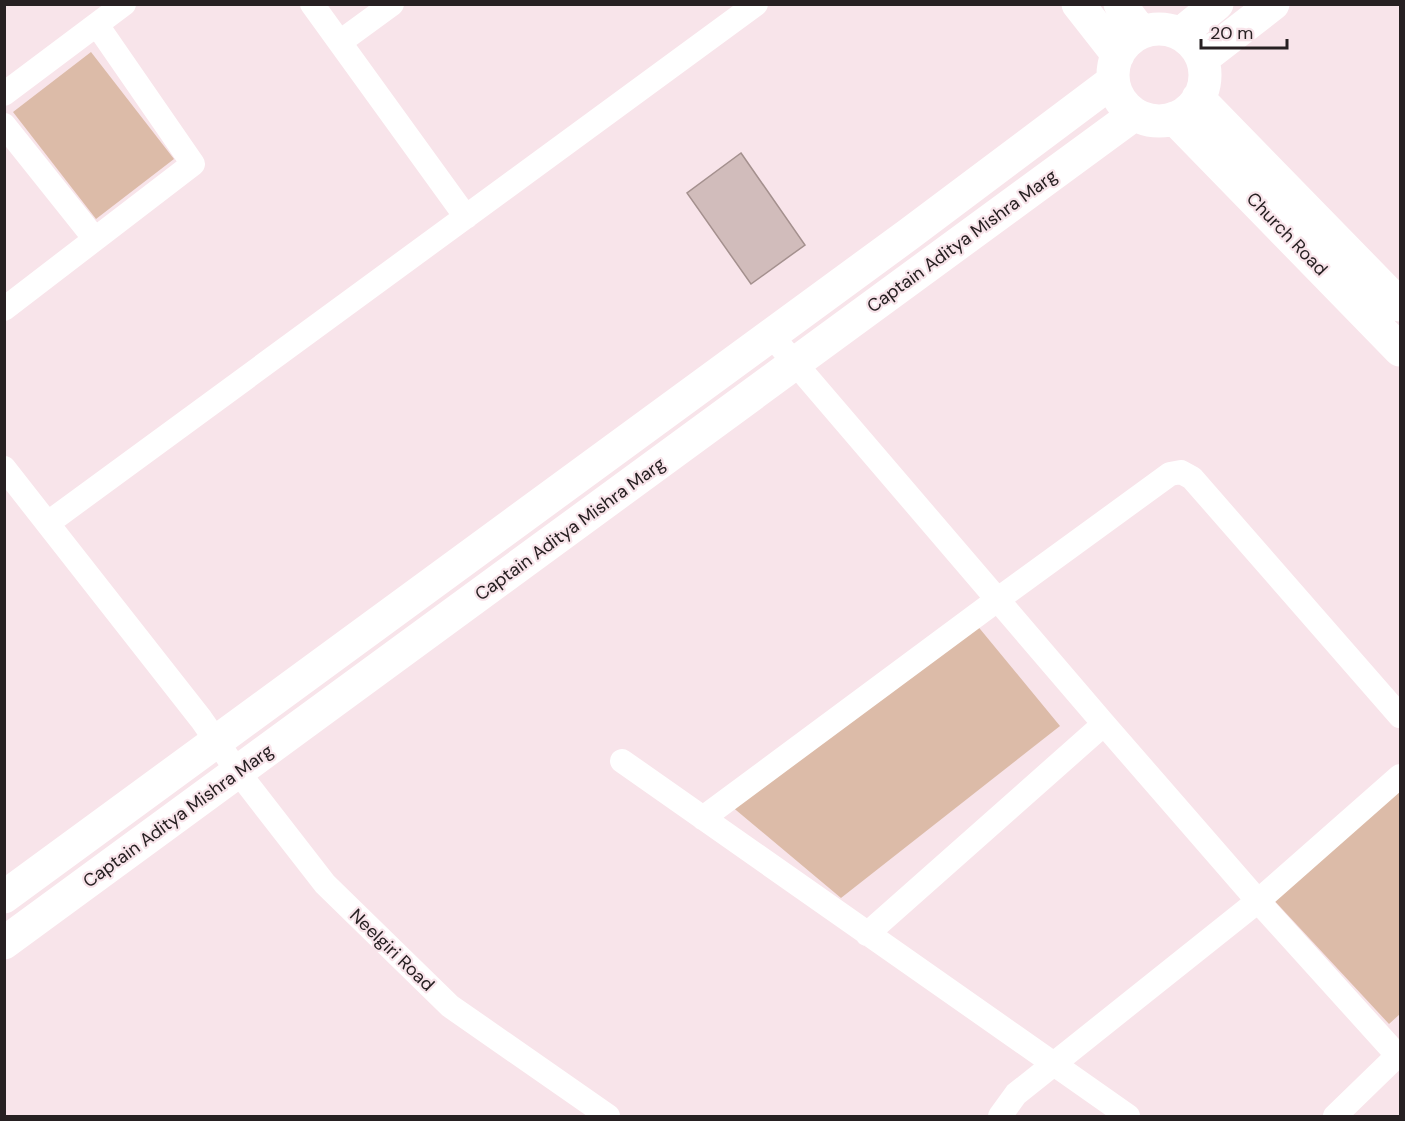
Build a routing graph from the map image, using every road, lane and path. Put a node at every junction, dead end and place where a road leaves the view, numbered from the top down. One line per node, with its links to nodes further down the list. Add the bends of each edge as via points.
1 (124, 4): 9 (street)
2 (312, 4): 12 (street)
3 (392, 4): 12 (street)
4 (756, 4): 20 (street)
5 (1078, 4): 14 (street)
6 (1120, 4): 10 (street)
7 (1217, 4): 11 (street)
8 (1273, 4): 13 (street)
9 (98, 24): 15 (street); 21 (street, via 194,164)
10 (1142, 32): 11 (street, via 1161,29); 14 (street, via 1128,40)
11 (1180, 34): 13 (street, via 1193,44)
12 (340, 42): 20 (street)
13 (1202, 59): 16 (street, via 1204,86)
14 (1115, 68): 17 (street, via 1116,93); 25 (street, Captain Aditya Mishra Marg)
15 (4, 94)
16 (1198, 98): 18 (street, via 1184,114); 22 (street, Church Road)
17 (1135, 114): 18 (street, via 1158,121); 27 (street, Captain Aditya Mishra Marg)
18 (1174, 118): 22 (street, Church Road)
19 (4, 125): 21 (street)
20 (466, 217): 29 (street)
21 (95, 239): 24 (street)
22 (1354, 280): 23 (street, Church Road); 26 (street, Church Road)
23 (1401, 305)
24 (4, 309)
25 (771, 335): 27 (street); 33 (street, Captain Aditya Mishra Marg)
26 (1401, 350)
27 (795, 363): 30 (street); 35 (street, Captain Aditya Mishra Marg)
28 (4, 468): 29 (street, Neelgiri Road)
29 (48, 523): 33 (street, Neelgiri Road)
30 (997, 600): 31 (street, via 1170,474 1181,472 1192,478); 32 (street); 37 (street)
31 (1401, 716)
32 (1104, 724): 39 (street); 40 (street)
33 (217, 741): 35 (street, Neelgiri Road); 38 (street, Captain Aditya Mishra Marg)
34 (622, 761): 37 (street)
35 (238, 772): 41 (street, Captain Aditya Mishra Marg); 44 (street, Neelgiri Road, via 325,884 450,1006)
36 (1401, 776): 39 (street)
37 (704, 818): 40 (street)
38 (4, 897)
39 (1258, 900): 42 (street); 43 (street)
40 (867, 934): 43 (street)
41 (4, 943)
42 (1399, 1055): 47 (street)
43 (1053, 1064): 45 (street, via 1016,1094); 46 (street)
44 (608, 1116)
45 (1000, 1116)
46 (1128, 1116)
47 (1335, 1116)

